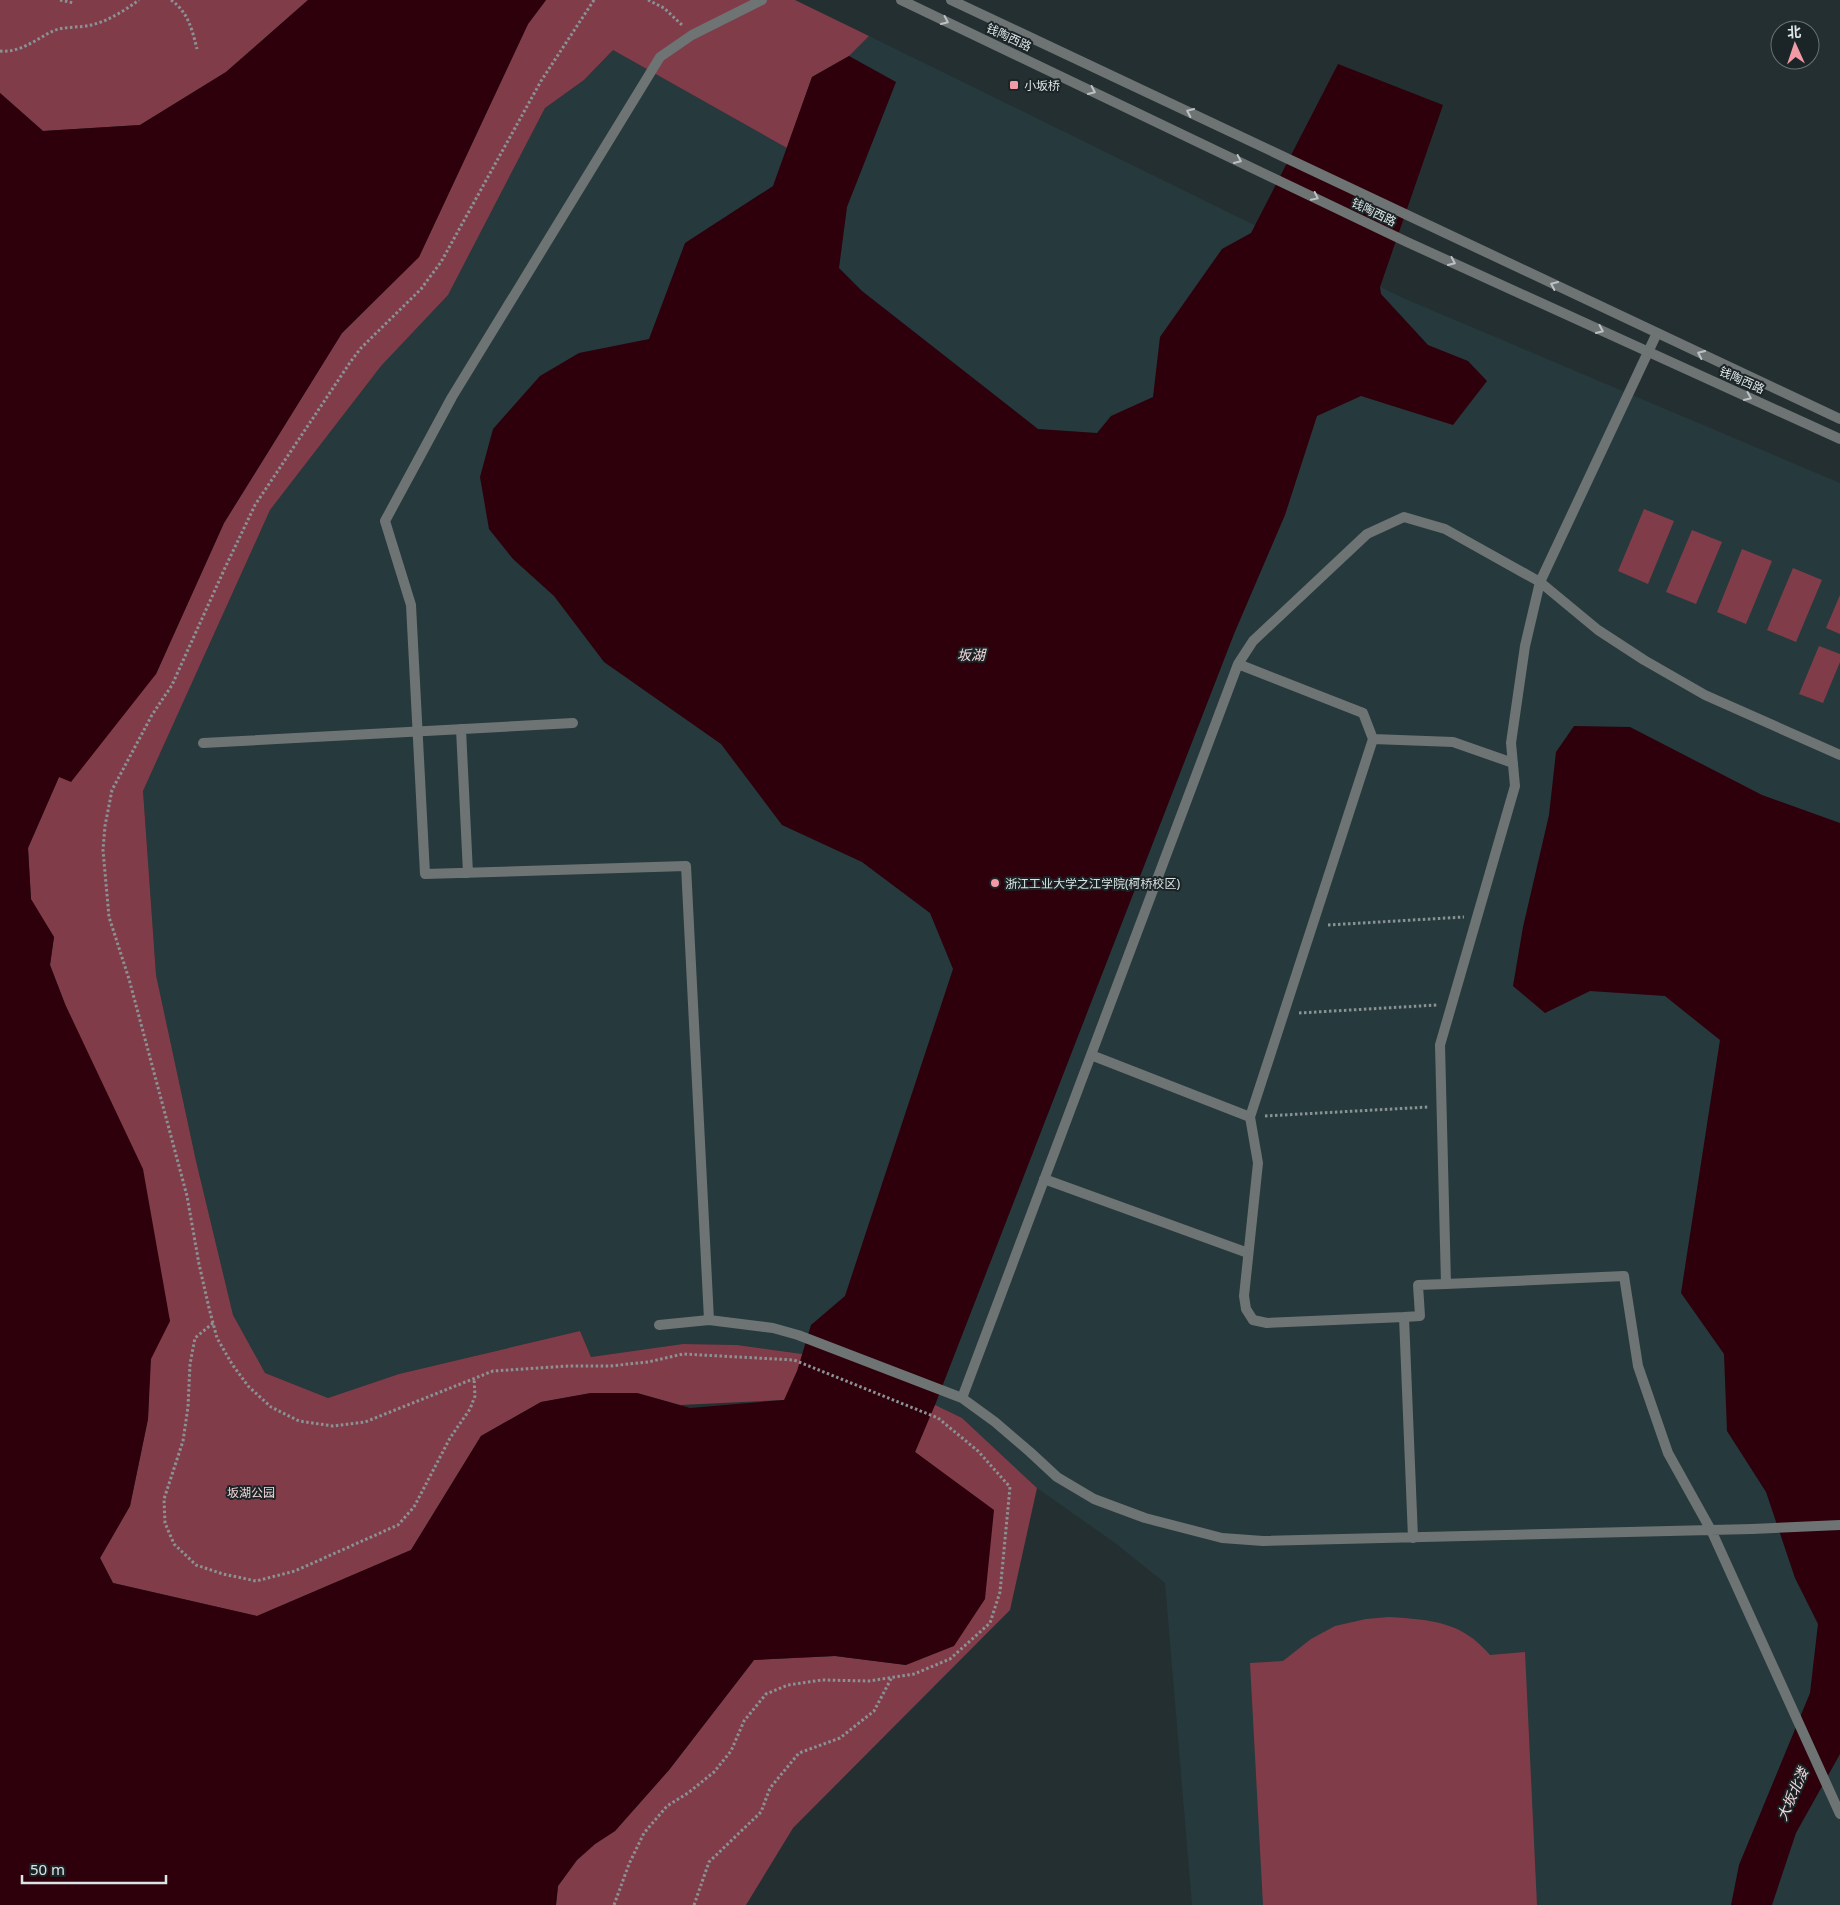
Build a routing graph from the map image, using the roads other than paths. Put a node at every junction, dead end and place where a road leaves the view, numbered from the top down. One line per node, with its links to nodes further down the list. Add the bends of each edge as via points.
1 (762, 0): 12 (street, via 692,35 660,57 452,397 385,520 411,605)
2 (901, 0): 5 (street, 钱陶西路, one-way to 5, via 1407,242)
3 (951, 0): 4 (street, 钱陶西路, one-way to 3)
4 (1657, 333): 5 (street); 6 (street, 钱陶西路, one-way to 4)
5 (1647, 351): 7 (street, 钱陶西路, one-way to 7); 8 (street)
6 (1840, 419)
7 (1840, 439)
8 (1540, 582): 9 (street, via 1445,528 1404,517 1367,534 1252,641); 15 (street, via 1598,630 1644,660 1705,695); 16 (street, via 1525,646 1510,743)
9 (1238, 664): 13 (street, via 1363,713); 18 (street)
10 (573, 723): 11 (street)
11 (461, 729): 12 (street); 17 (street)
12 (418, 732): 14 (street); 17 (street, via 425,874)
13 (1373, 739): 16 (street, via 1453,742); 19 (street)
14 (203, 743)
15 (1840, 755)
16 (1513, 763): 22 (street, via 1515,786 1440,1045)
17 (468, 873): 24 (street, via 686,866)
18 (1091, 1055): 19 (street); 20 (street)
19 (1250, 1117): 21 (street, via 1258,1163)
20 (1044, 1178): 21 (street); 26 (street)
21 (1248, 1253): 23 (street, via 1244,1296 1246,1309 1253,1320 1267,1323)
22 (1446, 1284): 23 (street, via 1418,1285 1420,1316); 28 (street, via 1624,1276 1638,1366 1668,1453)
23 (1404, 1317): 29 (street)
24 (710, 1320): 25 (street); 26 (street, via 773,1328 798,1335)
25 (659, 1325)
26 (962, 1398): 29 (street, via 995,1422 1056,1477 1094,1499 1145,1518 1222,1538 1263,1542)
27 (1840, 1526): 28 (street)
28 (1712, 1532): 29 (street); 30 (street)
29 (1413, 1538)
30 (1840, 1814)

